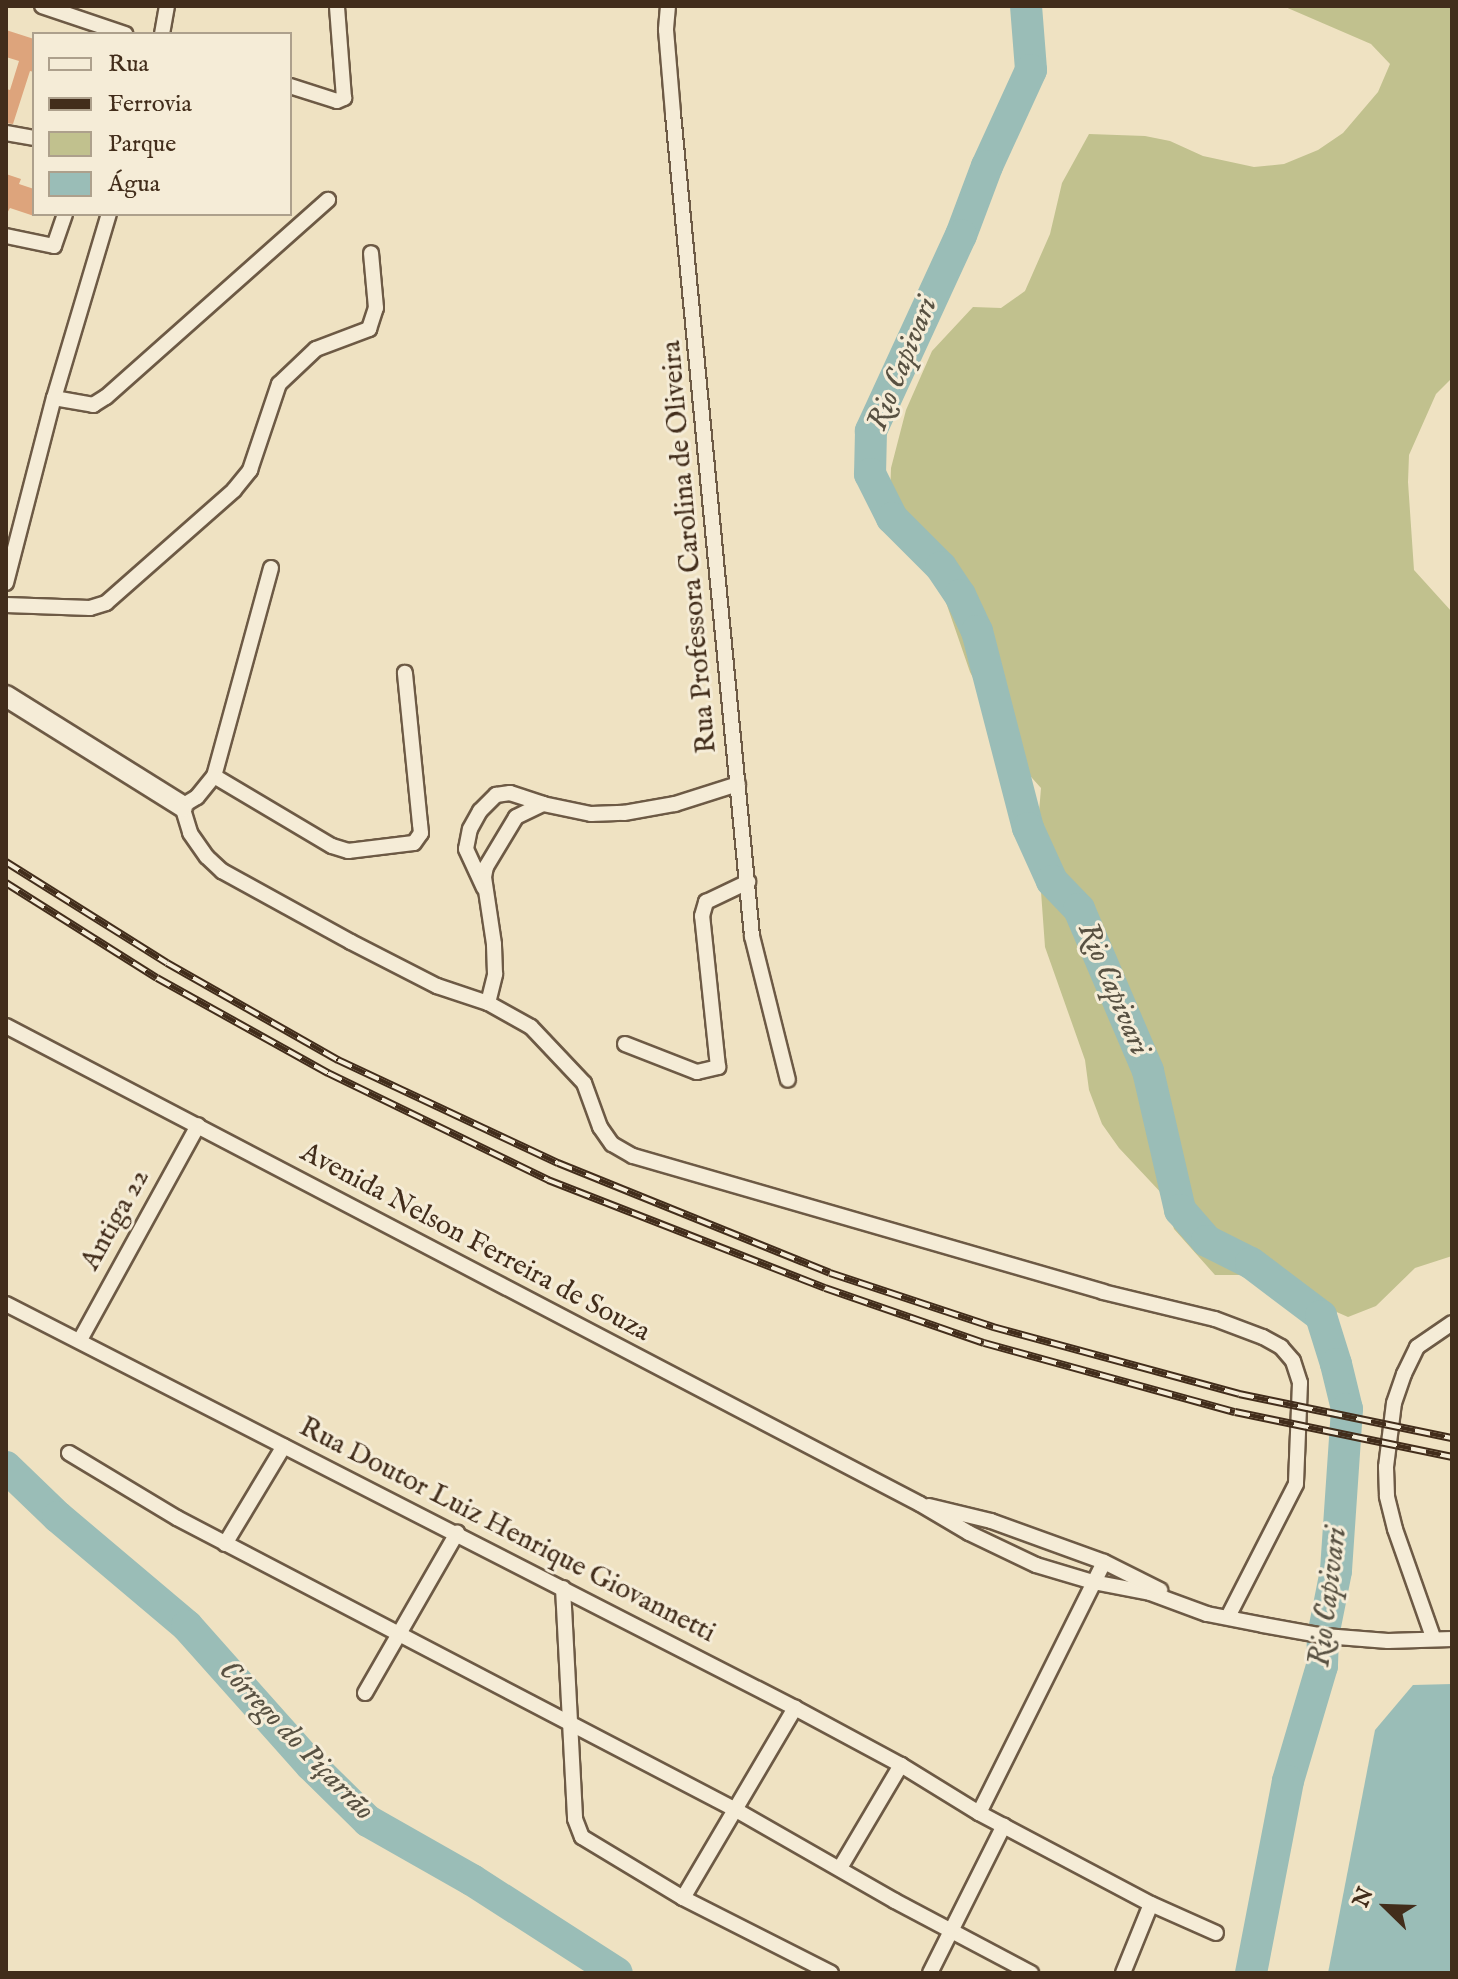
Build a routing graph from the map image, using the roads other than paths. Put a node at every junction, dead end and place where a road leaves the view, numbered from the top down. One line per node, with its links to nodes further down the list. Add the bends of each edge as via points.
1 (42, 6): 5 (street)
2 (167, 6): 6 (street)
3 (337, 6): 7 (street, via 344,98 337,101)
4 (668, 6): 22 (street, Rua Professora Carolina de Oliveira, via 673,114)
5 (119, 32)
6 (162, 32)
7 (292, 87)
8 (6, 133): 9 (street)
9 (32, 138)
10 (328, 200): 15 (street, via 106,397 93,405)
11 (64, 216): 13 (street, via 54,246)
12 (108, 216): 15 (street)
13 (6, 236)
14 (371, 253): 18 (street, via 376,308 369,329 316,349 279,384 250,470 234,490 106,603 90,608)
15 (54, 398): 17 (street)
16 (271, 568): 21 (street)
17 (6, 583)
18 (6, 605)
19 (405, 673): 21 (street, via 421,833 414,843 348,851 332,846)
20 (6, 696): 24 (street)
21 (214, 776): 24 (street)
22 (738, 784): 23 (street, via 624,813 591,814); 25 (street, Rua Professora Carolina de Oliveira)
23 (543, 804): 26 (street, via 525,811 508,827 486,867); 26 (street, via 510,793 496,795 480,811 466,849)
24 (182, 806): 27 (street, via 190,833 222,871 437,986)
25 (748, 882): 29 (street, via 706,902 702,916 718,1067 697,1072); 30 (street, Rua Professora Carolina de Oliveira, via 752,936)
26 (484, 888): 27 (street, via 494,944 495,974)
27 (488, 1003): 44 (street, via 531,1027 572,1068 584,1083 600,1127 612,1144 633,1156 1103,1292 1215,1319 1281,1347 1293,1361 1300,1383 1296,1484)
28 (6, 1026): 31 (street, Avenida Nelson Ferreira de Souza)
29 (625, 1044)
30 (788, 1080)
31 (198, 1125): 34 (street, Antiga 22); 37 (street, Avenida Nelson Ferreira de Souza)
32 (6, 1304): 34 (street, Rua Doutor Luiz Henrique Giovannetti)
33 (1452, 1323): 46 (street, via 1417,1347 1404,1374 1394,1403 1386,1467 1395,1529)
34 (80, 1340): 35 (street, Rua Doutor Luiz Henrique Giovannetti)
35 (284, 1446): 38 (street, Rua Doutor Luiz Henrique Giovannetti); 39 (street)
36 (69, 1453): 39 (street)
37 (920, 1504): 40 (street, Avenida Nelson Ferreira de Souza, via 991,1521); 41 (street, Avenida Nelson Ferreira de Souza, via 1036,1565)
38 (457, 1533): 42 (street, Rua Doutor Luiz Henrique Giovannetti); 45 (street)
39 (225, 1544): 45 (street)
40 (1104, 1562): 41 (street); 43 (street, Avenida Nelson Ferreira de Souza)
41 (1093, 1582): 43 (street, Avenida Nelson Ferreira de Souza, via 1150,1593); 53 (street)
42 (563, 1588): 49 (street, Rua Doutor Luiz Henrique Giovannetti); 50 (street)
43 (1207, 1614): 44 (street, Avenida Nelson Ferreira de Souza)
44 (1228, 1617): 46 (street, Avenida Nelson Ferreira de Souza, via 1325,1636 1388,1641)
45 (400, 1635): 48 (street); 50 (street)
46 (1433, 1637): 47 (street, Avenida Nelson Ferreira de Souza)
47 (1452, 1639)
48 (365, 1693)
49 (795, 1708): 51 (street, Rua Doutor Luiz Henrique Giovannetti); 52 (street)
50 (569, 1723): 52 (street); 56 (street, via 575,1819 582,1837)
51 (901, 1765): 53 (street, Rua Doutor Luiz Henrique Giovannetti); 55 (street)
52 (736, 1810): 55 (street); 56 (street)
53 (979, 1813): 54 (street, Rua Doutor Luiz Henrique Giovannetti)
54 (1004, 1825): 57 (street, Rua Doutor Luiz Henrique Giovannetti); 58 (street)
55 (840, 1868): 58 (street)
56 (683, 1898): 60 (street)
57 (1151, 1904): 59 (street, Rua Doutor Luiz Henrique Giovannetti); 63 (street)
58 (952, 1931): 61 (street); 62 (street)
59 (1216, 1933)
60 (831, 1973)
61 (930, 1973)
62 (1031, 1973)
63 (1123, 1973)

